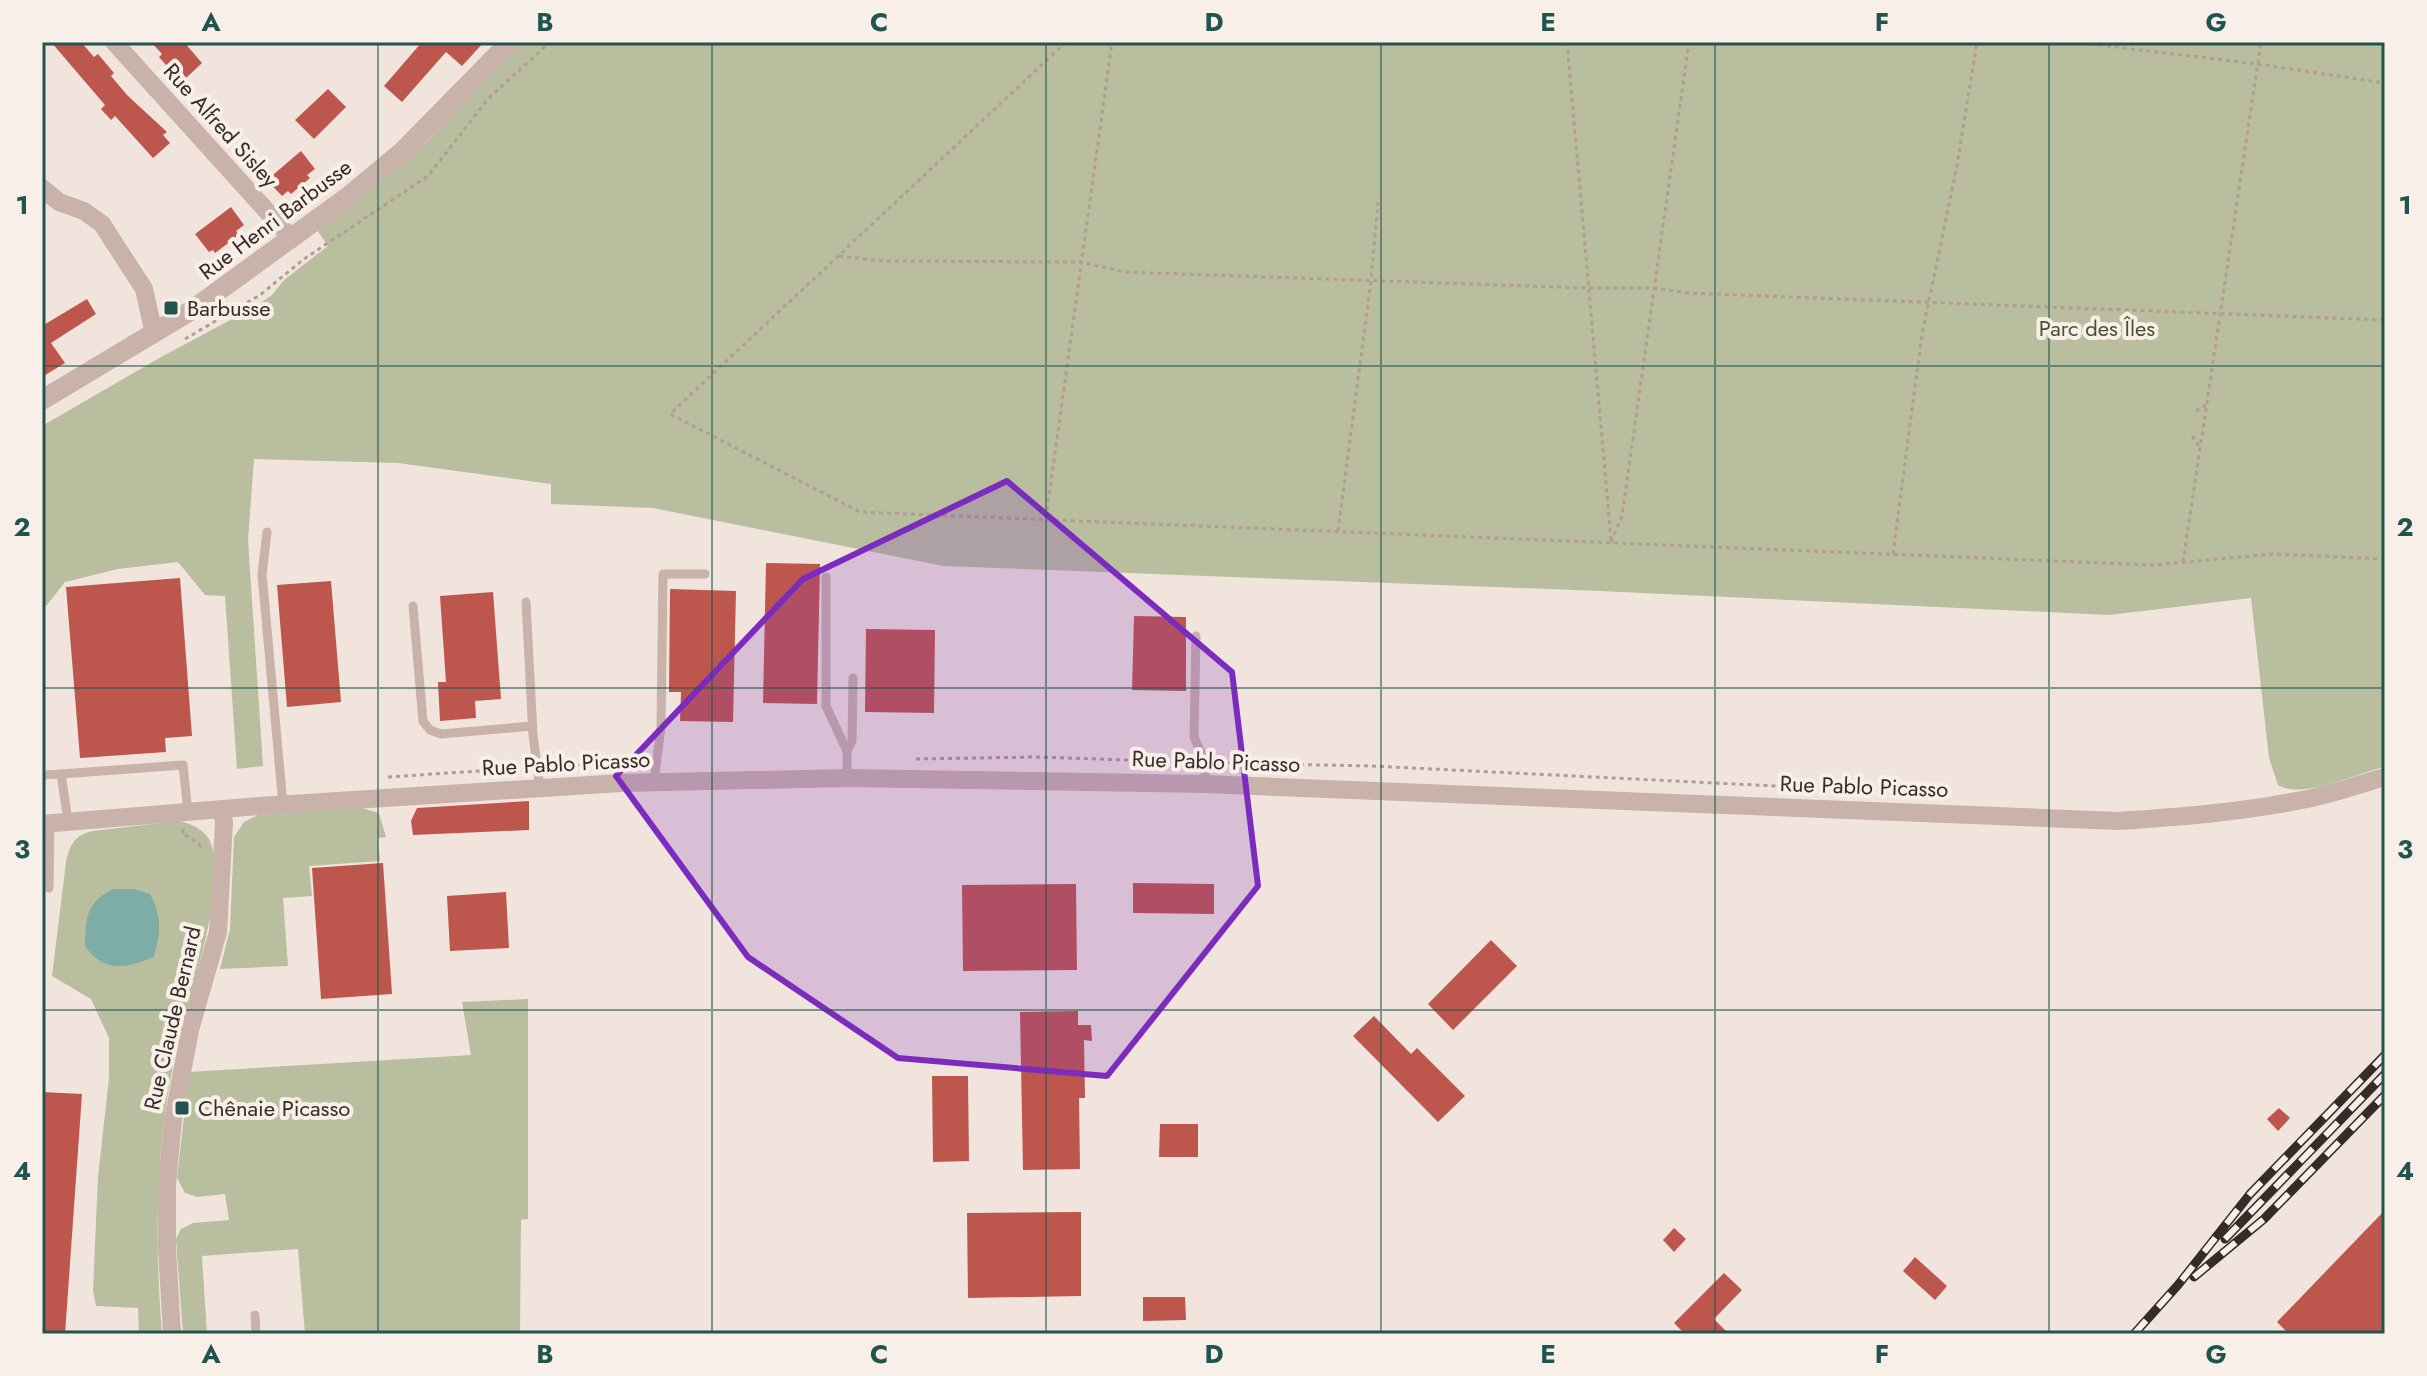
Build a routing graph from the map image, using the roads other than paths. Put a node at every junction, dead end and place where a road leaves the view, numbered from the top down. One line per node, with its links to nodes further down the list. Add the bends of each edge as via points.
1 (114, 42): 4 (street, Rue Alfred Sisley)
2 (510, 42): 4 (street, Rue Henri Barbusse, via 402,152)
3 (42, 188): 5 (street, via 102,224 144,289)
4 (292, 239): 5 (street, Rue Henri Barbusse)
5 (154, 334): 6 (street, Rue Henri Barbusse)
6 (42, 400)
7 (267, 532): 23 (lane, via 262,574)
8 (705, 574): 20 (lane, via 663,574 661,727)
9 (826, 577): 15 (lane, via 826,706)
10 (526, 602): 14 (lane)
11 (413, 606): 14 (lane, via 423,721 430,730 441,734)
12 (1196, 636): 21 (lane, via 1194,737 1205,762)
13 (853, 678): 15 (lane, via 852,741)
14 (532, 726): 22 (lane)
15 (847, 751): 19 (lane)
16 (61, 774): 17 (lane); 25 (lane, via 183,765); 26 (lane)
17 (42, 775)
18 (2385, 777): 21 (street, Rue Pablo Picasso, via 2305,800 2118,821)
19 (847, 778): 20 (street, Rue Pablo Picasso); 21 (street, Rue Pablo Picasso)
20 (654, 782): 22 (street, Rue Pablo Picasso)
21 (1205, 784)
22 (540, 788): 23 (street, Rue Pablo Picasso)
23 (283, 805): 24 (street, Rue Pablo Picasso)
24 (222, 809): 25 (street, Rue Pablo Picasso); 29 (street, Rue Claude Bernard, via 218,932 190,1030 173,1120 167,1200)
25 (188, 812): 26 (street, Rue Pablo Picasso)
26 (53, 823): 27 (lane)
27 (49, 888)
28 (255, 1315): 30 (lane)
29 (172, 1334)
30 (256, 1334)

